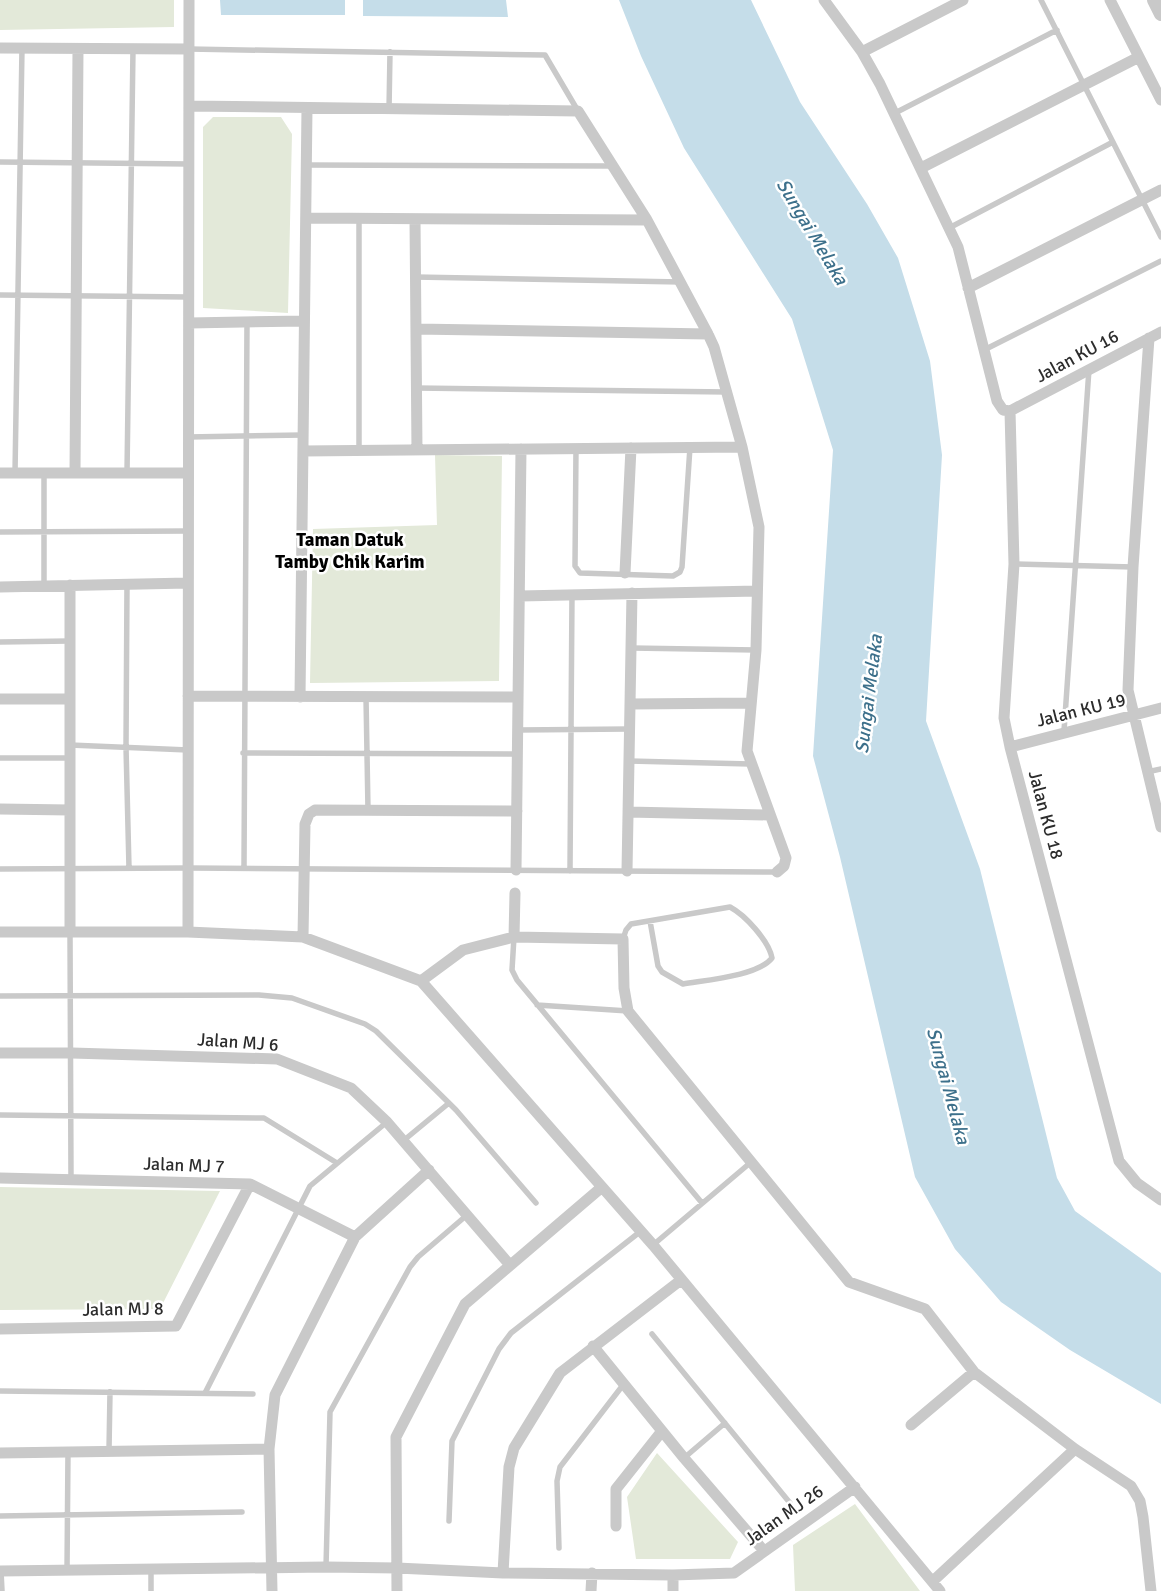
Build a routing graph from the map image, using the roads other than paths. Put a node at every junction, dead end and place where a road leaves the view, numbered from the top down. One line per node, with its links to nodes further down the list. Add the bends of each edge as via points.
1 (189, 0): 13 (street)
2 (824, 0): 15 (street)
3 (963, 0): 15 (street)
4 (1041, 0): 8 (lane)
5 (1110, 0): 16 (street)
6 (1154, 0): 7 (street)
7 (1161, 14)
8 (1057, 30): 17 (lane); 23 (lane)
9 (0, 48): 10 (street)
10 (22, 48): 11 (street); 26 (lane)
11 (78, 49): 12 (street); 27 (street)
12 (133, 49): 13 (street); 28 (lane)
13 (189, 49): 14 (lane); 19 (street)
14 (390, 52): 21 (lane); 22 (lane, via 545,56)
15 (862, 52): 23 (street)
16 (1139, 57): 17 (street); 18 (street)
17 (1084, 86): 24 (lane); 32 (street)
18 (1161, 100)
19 (188, 106): 20 (street); 29 (street)
20 (307, 108): 21 (street); 30 (street)
21 (389, 110): 22 (street)
22 (578, 111): 31 (street)
23 (895, 113): 32 (street)
24 (1113, 142): 34 (lane); 39 (lane)
25 (0, 162): 26 (lane)
26 (19, 162): 27 (lane); 46 (lane)
27 (77, 163): 28 (lane); 47 (street)
28 (133, 164): 29 (lane); 48 (lane)
29 (188, 164): 49 (street)
30 (306, 165): 31 (lane); 35 (street)
31 (614, 166): 38 (street)
32 (921, 168): 39 (street)
33 (1161, 190): 34 (street)
34 (1142, 200): 40 (lane); 44 (street)
35 (306, 218): 36 (street); 50 (street)
36 (359, 218): 37 (street); 70 (lane)
37 (415, 219): 38 (street); 42 (street)
38 (647, 220): 43 (street)
39 (949, 228): 44 (street, via 958,246)
40 (1161, 237)
41 (1161, 261): 57 (lane)
42 (415, 277): 43 (lane); 53 (street)
43 (682, 282): 55 (street)
44 (968, 288): 57 (street)
45 (0, 295): 46 (lane)
46 (17, 295): 47 (lane); 74 (lane)
47 (76, 296): 48 (lane); 76 (street)
48 (130, 296): 49 (lane); 77 (lane)
49 (188, 297): 52 (street)
50 (304, 321): 51 (street); 62 (street)
51 (247, 322): 52 (street); 63 (lane)
52 (189, 323): 64 (street)
53 (416, 330): 55 (street); 59 (street)
54 (1161, 332): 56 (street, Jalan KU 16)
55 (708, 334): 60 (street)
56 (1149, 338): 58 (street, Jalan KU 16); 84 (street)
57 (984, 350): 61 (street, via 997,401 1003,410)
58 (1089, 369): 61 (street, Jalan KU 16); 83 (lane)
59 (416, 388): 60 (lane); 71 (street)
60 (727, 392): 66 (street)
61 (1010, 412): 82 (street, Jalan KU 18)
62 (303, 435): 63 (lane); 72 (street)
63 (246, 436): 64 (lane); 100 (lane)
64 (188, 437): 78 (street)
65 (690, 447): 66 (street); 68 (street); 85 (lane, via 680,572 673,576)
66 (742, 447): 91 (street, via 759,527)
67 (576, 448): 68 (street); 69 (street); 85 (lane, via 575,566 580,573)
68 (631, 448): 85 (street)
69 (522, 449): 71 (street); 94 (street)
70 (359, 450): 71 (street); 72 (street)
71 (417, 450)
72 (303, 451): 101 (street)
73 (0, 473): 74 (street)
74 (15, 473): 75 (street)
75 (44, 473): 76 (street); 81 (lane)
76 (75, 473): 77 (street)
77 (127, 473): 78 (street)
78 (188, 473): 79 (street)
79 (188, 531): 81 (lane); 86 (street)
80 (0, 532): 81 (lane)
81 (44, 533): 89 (lane)
82 (1014, 564): 83 (lane); 116 (street, Jalan KU 18, via 1004,718)
83 (1074, 566): 84 (lane); 113 (lane)
84 (1133, 567): 109 (street, via 1128,690)
85 (626, 572)
86 (188, 583): 87 (street); 99 (street)
87 (127, 584): 88 (street); 115 (lane)
88 (70, 585): 89 (street); 95 (street)
89 (44, 586): 90 (street)
90 (0, 587)
91 (757, 591): 92 (street); 98 (street)
92 (632, 593): 93 (street); 97 (street)
93 (572, 594): 94 (street); 112 (lane)
94 (520, 596): 103 (street)
95 (70, 641): 96 (lane); 105 (street)
96 (0, 642)
97 (631, 648): 98 (lane); 107 (street)
98 (756, 650): 106 (street)
99 (188, 696): 100 (street); 117 (street)
100 (243, 697): 101 (street); 118 (lane)
101 (300, 697): 102 (street)
102 (366, 697): 103 (street); 119 (lane)
103 (518, 697): 111 (street)
104 (0, 699): 105 (street)
105 (70, 699): 114 (street)
106 (750, 703): 107 (street); 124 (street, via 747,750)
107 (630, 704): 110 (street)
108 (1161, 708): 109 (street, Jalan KU 19)
109 (1133, 715): 113 (street, Jalan KU 19); 126 (street)
110 (630, 729): 112 (lane); 123 (street)
111 (518, 730): 112 (lane); 120 (street)
112 (569, 730): 141 (lane)
113 (1064, 731): 116 (street, Jalan KU 19)
114 (70, 745): 115 (lane); 122 (street)
115 (126, 747): 117 (lane); 134 (lane)
116 (1010, 747): 171 (street, Jalan KU 18, via 1119,1161 1137,1183)
117 (188, 750): 135 (street)
118 (243, 753): 119 (lane); 136 (lane)
119 (367, 754): 120 (lane); 129 (lane)
120 (518, 754): 130 (street)
121 (0, 758): 122 (lane)
122 (70, 758): 128 (street)
123 (629, 762): 124 (lane); 131 (street)
124 (750, 764): 132 (street)
125 (1161, 769): 126 (lane)
126 (1147, 772): 133 (street)
127 (0, 809): 128 (street)
128 (70, 810): 139 (street)
129 (368, 810): 130 (street); 137 (street, via 315,810 309,814 305,824)
130 (517, 811): 140 (street)
131 (628, 812): 132 (street); 142 (street)
132 (770, 815): 143 (street, via 786,858 784,866)
133 (1161, 827)
134 (129, 868): 135 (lane); 139 (lane)
135 (188, 868): 136 (lane); 148 (street)
136 (244, 868): 137 (lane)
137 (304, 868): 140 (lane); 149 (street)
138 (0, 869): 139 (lane)
139 (70, 869): 147 (street)
140 (516, 870): 141 (lane)
141 (570, 871): 142 (lane)
142 (627, 871): 143 (lane)
143 (777, 872)
144 (515, 893): 150 (street)
145 (650, 921): 145 (lane, via 730,907 737,910 766,941 772,958 754,970 683,984 662,972 658,966); 151 (lane, via 631,924)
146 (0, 932): 147 (street)
147 (70, 932): 148 (street); 154 (lane)
148 (188, 932): 149 (street)
149 (304, 936): 152 (street)
150 (514, 937): 151 (street); 152 (street, via 463,950); 155 (lane, via 512,970)
151 (623, 939): 156 (street)
152 (422, 981): 170 (street)
153 (0, 996): 154 (lane)
154 (71, 996): 158 (lane); 159 (lane, via 260,995 292,998 376,1030)
155 (537, 1005): 156 (lane); 173 (lane)
156 (628, 1011): 165 (street)
157 (0, 1053): 158 (street, Jalan MJ 6)
158 (72, 1053): 161 (lane); 162 (street, Jalan MJ 6, via 277,1059 351,1088)
159 (449, 1103): 163 (lane); 172 (lane)
160 (0, 1114): 161 (lane)
161 (72, 1116): 164 (lane, via 264,1118); 168 (lane)
162 (387, 1122): 163 (street, Jalan MJ 6); 164 (lane)
163 (403, 1141): 166 (street, Jalan MJ 6)
164 (337, 1163): 174 (lane, via 310,1186)
165 (750, 1163): 173 (lane); 184 (street, via 849,1282 925,1309)
166 (429, 1170): 175 (street, Jalan MJ 6); 177 (street)
167 (0, 1178): 168 (street, Jalan MJ 7)
168 (71, 1179): 169 (street, Jalan MJ 7)
169 (250, 1184): 174 (street, Jalan MJ 7); 181 (street, Jalan MJ 8, via 176,1326)
170 (602, 1187): 176 (street); 179 (street)
171 (1161, 1200)
172 (536, 1203)
173 (702, 1203): 178 (lane)
174 (298, 1209): 177 (street, Jalan MJ 7); 188 (lane)
175 (467, 1215): 179 (street, Jalan MJ 6); 209 (lane, via 410,1267 330,1412)
176 (641, 1232): 178 (street); 204 (lane, via 511,1333 502,1344 452,1441)
177 (354, 1237): 193 (street, via 275,1395)
178 (652, 1245): 180 (street)
179 (509, 1264): 210 (street, via 465,1304 396,1438)
180 (681, 1280): 183 (street); 199 (street)
181 (0, 1328)
182 (652, 1334): 190 (lane)
183 (593, 1346): 185 (street); 214 (street, via 560,1373 514,1448 509,1467)
184 (974, 1372): 191 (street); 194 (street)
185 (623, 1385): 192 (street); 206 (lane, via 560,1467 557,1480)
186 (0, 1392): 187 (lane)
187 (110, 1392): 188 (lane); 195 (lane)
188 (205, 1394): 189 (lane)
189 (253, 1394)
190 (725, 1423): 198 (lane); 200 (lane)
191 (911, 1425)
192 (662, 1431): 198 (street); 205 (street, via 616,1489)
193 (269, 1449): 195 (street); 208 (street)
194 (1075, 1449): 217 (street); 225 (street, via 1131,1486 1140,1501)
195 (109, 1450): 196 (street)
196 (68, 1451): 197 (street); 203 (lane)
197 (0, 1453)
198 (684, 1458): 207 (street)
199 (855, 1487): 207 (street, Jalan MJ 26); 217 (street)
200 (790, 1503)
201 (242, 1512): 203 (lane)
202 (0, 1516): 203 (lane)
203 (67, 1516): 212 (lane)
204 (449, 1521)
205 (616, 1526)
206 (559, 1548)
207 (764, 1551): 216 (street, Jalan MJ 26, via 734,1573)
208 (272, 1567): 209 (street); 213 (street); 220 (street)
209 (326, 1567): 210 (street)
210 (397, 1568): 214 (street); 221 (street)
211 (0, 1571): 212 (street); 218 (lane)
212 (67, 1571): 213 (street)
213 (151, 1571): 219 (lane)
214 (503, 1573): 215 (street)
215 (592, 1573): 216 (street); 222 (street)
216 (673, 1575): 223 (street)
217 (933, 1581): 224 (street)
218 (2, 1591)
219 (151, 1591)
220 (272, 1591)
221 (397, 1591)
222 (591, 1591)
223 (673, 1591)
224 (940, 1591)
225 (1152, 1591)

